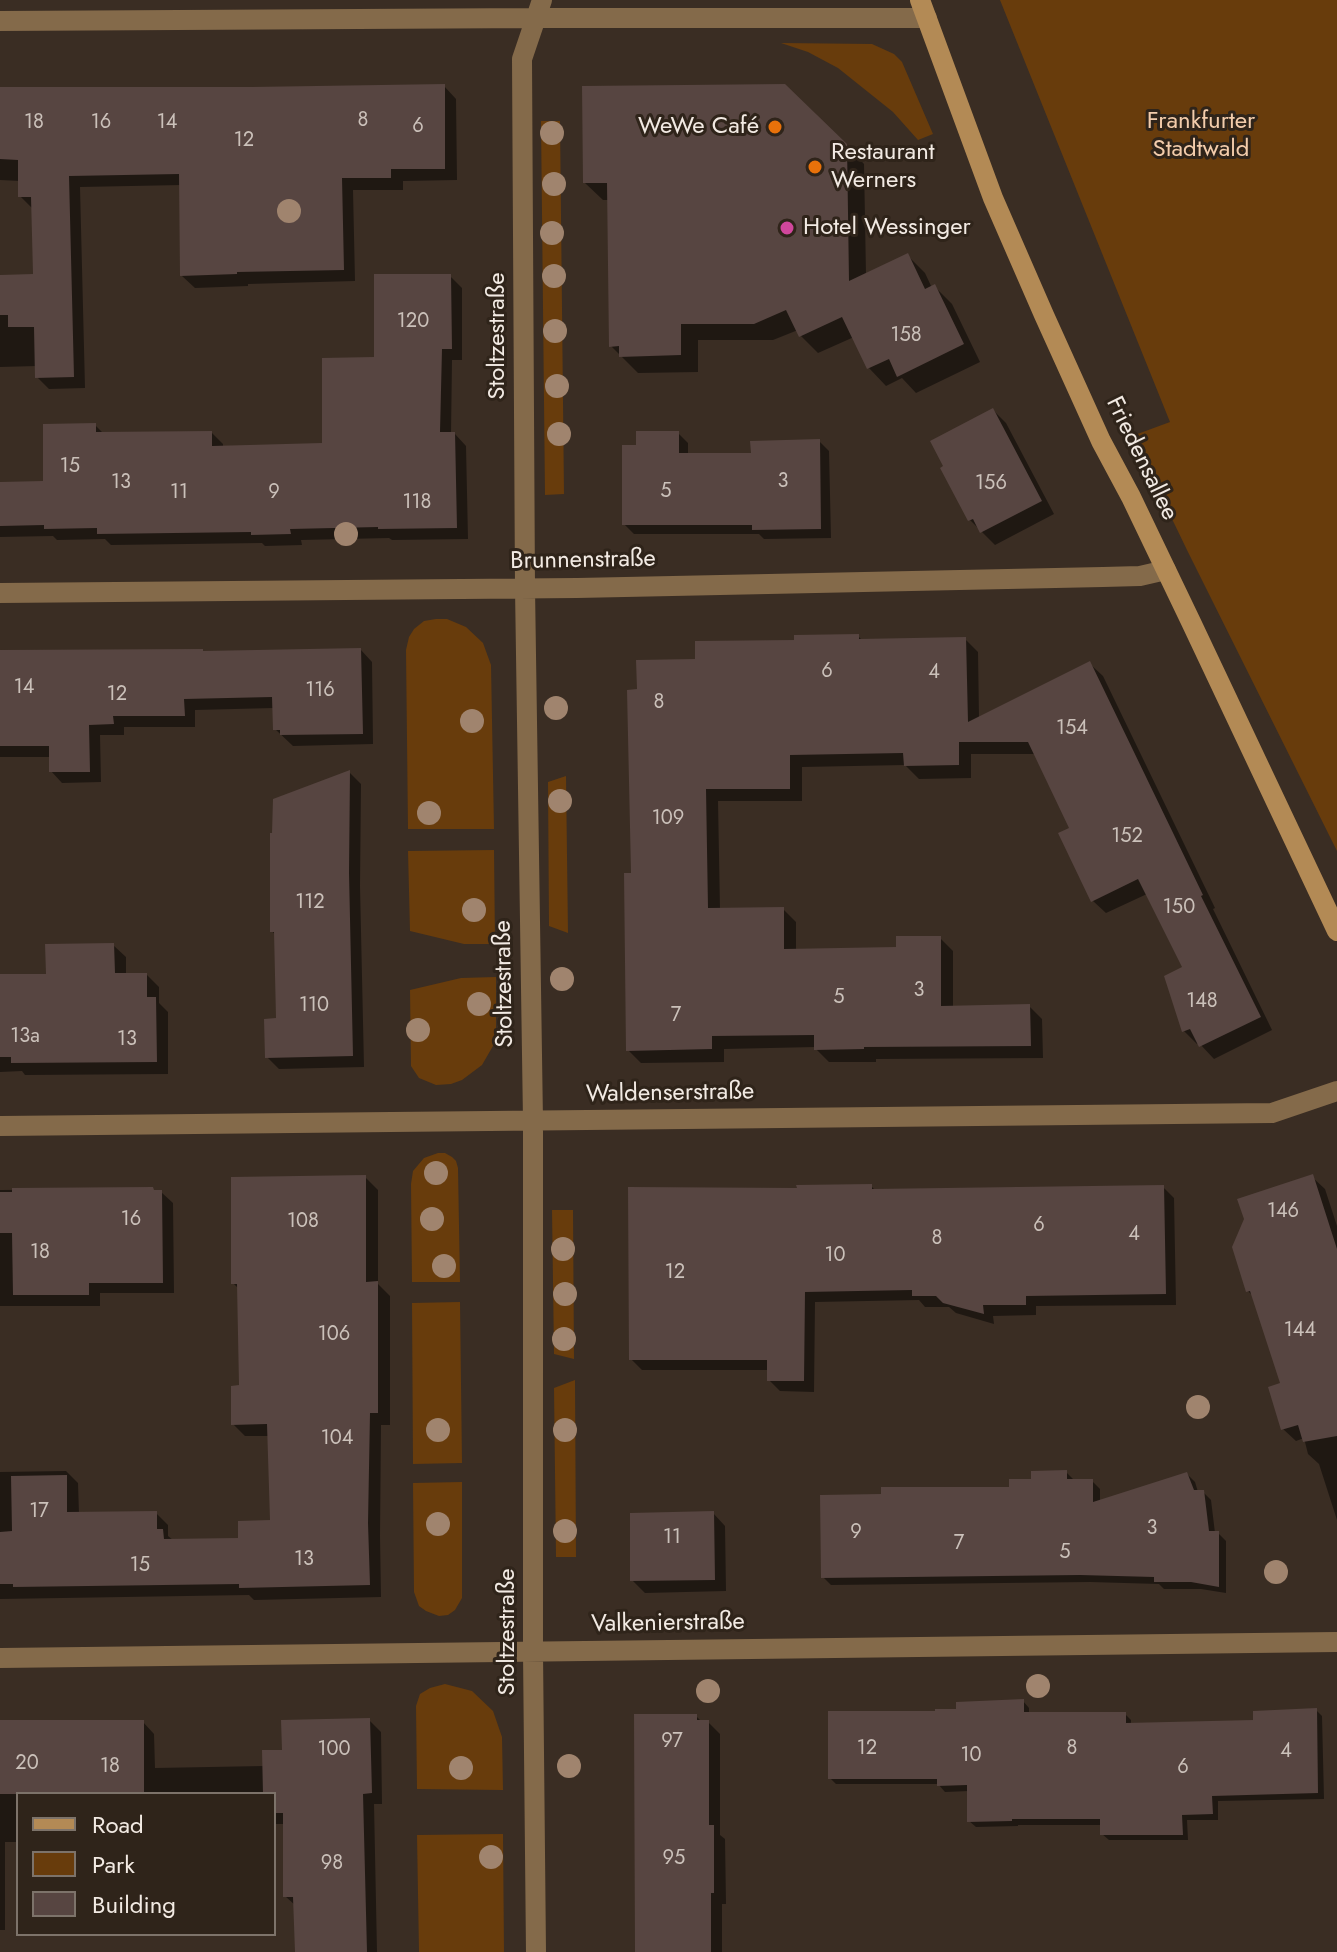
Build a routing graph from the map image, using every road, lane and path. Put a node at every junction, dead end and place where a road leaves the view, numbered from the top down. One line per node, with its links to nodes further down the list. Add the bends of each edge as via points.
1 (539, 9): 2 (street); 3 (street); 5 (street, Stoltzestraße, via 522,59)
2 (923, 9): 4 (street, Friedensallee, via 1016,253)
3 (0, 21)
4 (1166, 570): 5 (street, Brunnenstraße, via 1140,576); 7 (street, Friedensallee)
5 (525, 588): 6 (street, Brunnenstraße); 9 (street, Stoltzestraße)
6 (0, 593)
7 (1337, 931)
8 (1337, 1091): 9 (street, Waldenserstraße, via 1272,1113)
9 (533, 1121): 10 (street, Waldenserstraße); 12 (street, Stoltzestraße)
10 (0, 1126)
11 (1337, 1642): 12 (street, Valkenierstraße)
12 (533, 1652): 13 (street, Valkenierstraße); 14 (street, Stoltzestraße)
13 (0, 1658)
14 (536, 1952)

